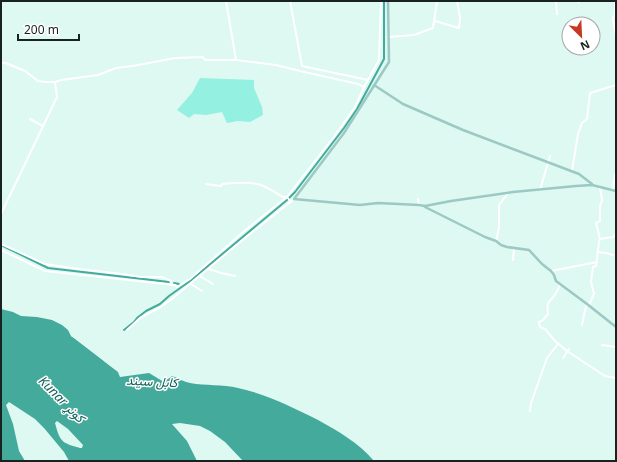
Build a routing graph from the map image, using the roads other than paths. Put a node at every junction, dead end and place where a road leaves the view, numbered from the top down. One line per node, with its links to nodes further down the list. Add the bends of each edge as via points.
1 (226, 1): 13 (street)
2 (290, 1): 15 (street, via 302,66)
3 (381, 1): 15 (street, via 379,60)
4 (388, 1): 12 (street)
5 (437, 1): 10 (street)
6 (457, 1): 10 (street, via 459,28)
7 (556, 1): 9 (street)
8 (615, 1): 11 (street, via 613,19)
9 (557, 14)
10 (435, 21): 12 (street, via 433,28 414,35)
11 (616, 36)
12 (388, 37): 17 (street, via 389,62)
13 (236, 60): 16 (street, via 175,58); 19 (street, via 276,65)
14 (1, 63): 16 (street, via 25,71 38,80)
15 (368, 80): 19 (street)
16 (54, 82): 21 (street, via 57,97)
17 (374, 85): 23 (street, via 403,104); 34 (street, via 344,133)
18 (616, 85): 24 (street, via 590,93 587,119 578,134)
19 (364, 87): 32 (street, via 355,107)
20 (30, 119): 21 (street)
21 (43, 126): 37 (street)
22 (550, 156): 23 (street)
23 (548, 162): 24 (street); 29 (street)
24 (572, 172): 27 (street, via 579,174)
25 (616, 174): 30 (street)
26 (206, 184): 32 (street, via 259,185)
27 (592, 185): 28 (street); 29 (street)
28 (600, 186): 30 (street); 39 (street, via 600,221 596,223)
29 (540, 190): 31 (street)
30 (614, 190)
31 (508, 193): 36 (street); 40 (street, via 499,206)
32 (287, 197): 34 (street); 55 (street, via 190,279 177,287)
33 (418, 199): 35 (street)
34 (292, 200): 35 (street); 48 (street)
35 (419, 205): 36 (street)
36 (425, 206): 40 (street)
37 (1, 214)
38 (616, 234): 39 (street)
39 (600, 239): 44 (street)
40 (496, 241): 42 (street)
41 (1, 244): 55 (street, via 45,264 142,277 162,277 171,281)
42 (514, 248): 46 (street); 49 (street, via 529,250)
43 (1, 250): 55 (street, via 45,271)
44 (597, 252): 45 (street); 47 (street)
45 (612, 255)
46 (513, 260)
47 (597, 262): 49 (street); 57 (street, via 593,267 591,282 594,294)
48 (209, 268): 50 (street); 51 (street)
49 (551, 271): 54 (street)
50 (200, 276): 52 (street); 53 (street)
51 (235, 276)
52 (190, 284): 56 (street); 60 (street, via 159,308 140,318)
53 (212, 284)
54 (560, 284): 57 (street); 61 (street, via 556,294 548,302 548,314 539,322 540,327 546,329)
55 (172, 285)
56 (202, 291)
57 (588, 305): 58 (street, via 584,310); 59 (street)
58 (582, 325)
59 (616, 327)
60 (127, 330)
61 (558, 344): 64 (street); 67 (street, via 547,358)
62 (602, 345): 63 (street)
63 (616, 347)
64 (568, 350): 65 (street); 66 (street, via 606,376)
65 (563, 358)
66 (616, 378)
67 (530, 411)

